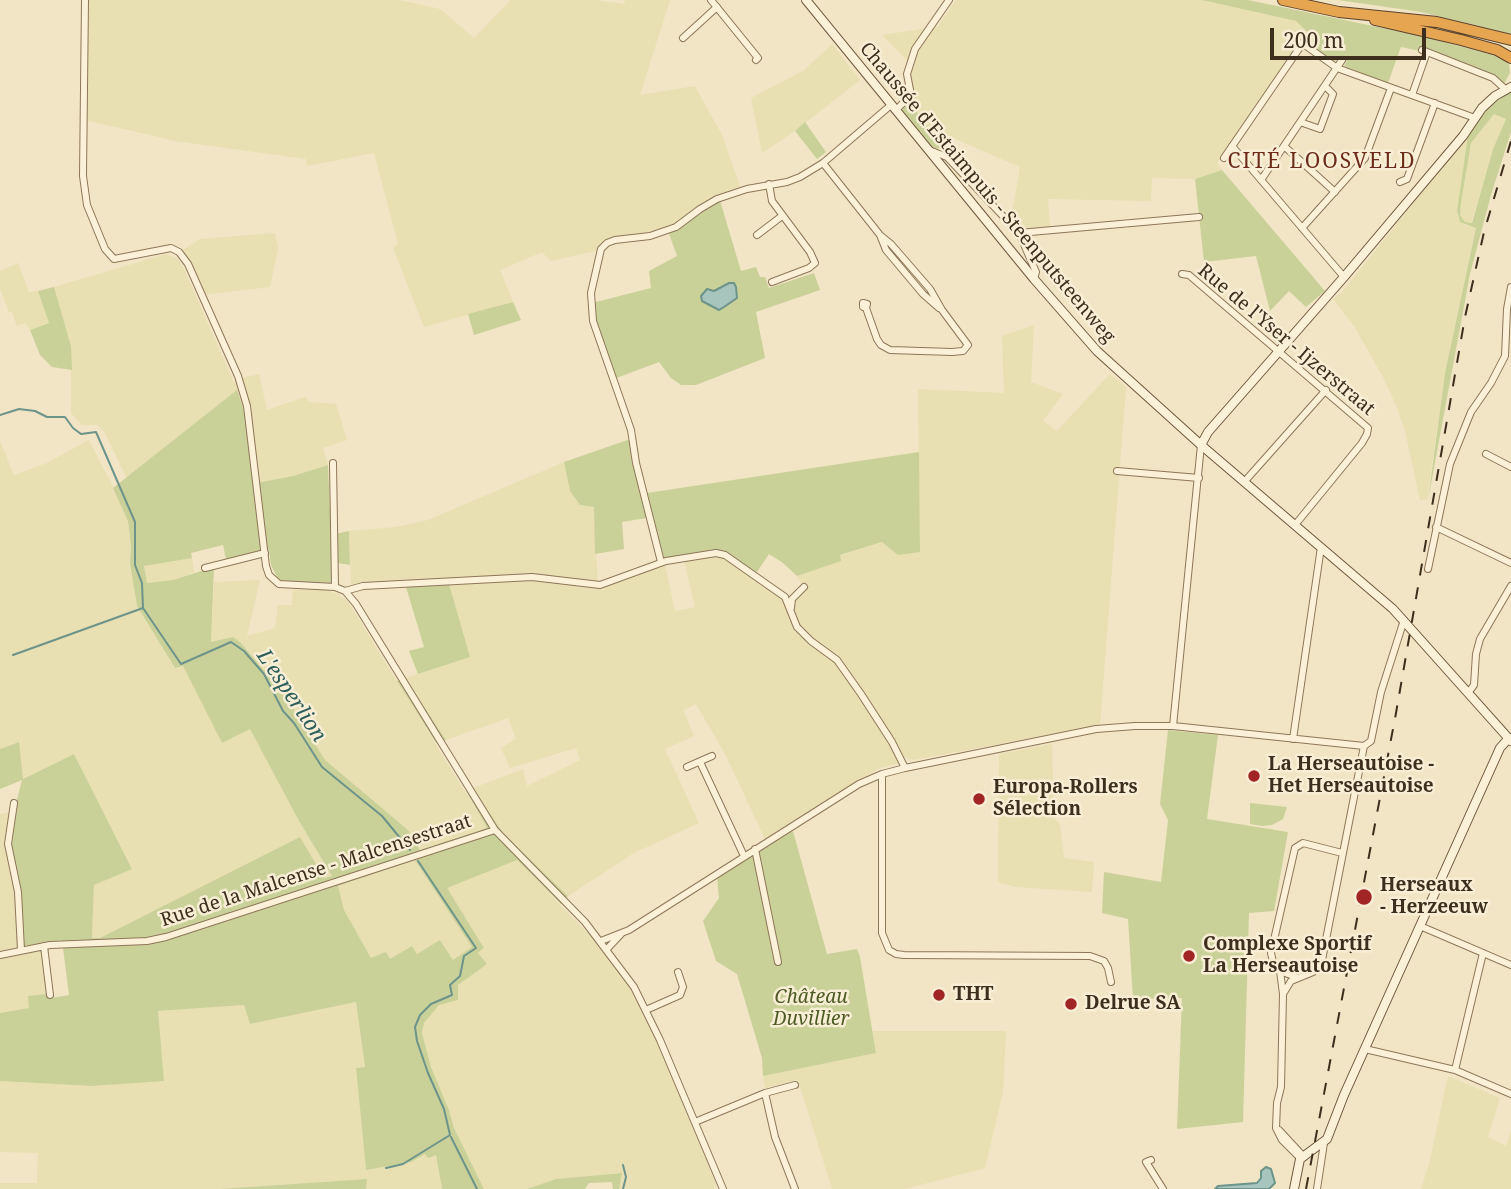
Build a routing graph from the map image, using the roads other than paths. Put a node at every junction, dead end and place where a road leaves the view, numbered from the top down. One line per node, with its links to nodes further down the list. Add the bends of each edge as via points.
1 (85, 0): 57 (street, via 83,176 87,205 114,260 171,248 188,264 247,406)
2 (711, 0): 6 (street)
3 (806, 0): 21 (main road, Chaussée d'Estaimpuis - Steenputsteenweg)
4 (949, 0): 21 (street, via 915,49 907,74 911,95)
5 (1283, 0): 7 (highway)
6 (717, 7): 9 (street); 13 (street)
7 (1339, 12): 10 (highway, via 1437,22); 12 (highway, via 1497,50)
8 (1307, 37): 11 (street)
9 (682, 38)
10 (1511, 40)
11 (1302, 43): 15 (street); 24 (street)
12 (1511, 58)
13 (756, 60)
14 (1342, 60): 15 (street)
15 (1337, 68): 16 (street); 18 (street)
16 (1325, 86): 23 (street); 23 (street, via 1333,94 1320,129)
17 (1508, 86): 19 (street, via 1425,51); 22 (main road)
18 (1391, 88): 19 (street); 32 (street, via 1365,158)
19 (1412, 95): 20 (street)
20 (1435, 103): 22 (street); 30 (street, via 1407,179)
21 (893, 108): 26 (main road, Chaussée d'Estaimpuis - Steenputsteenweg); 28 (street)
22 (1475, 118): 39 (main road)
23 (1300, 122): 25 (street)
24 (1232, 146): 27 (street); 29 (street)
25 (1284, 146): 29 (street); 32 (street)
26 (929, 150): 36 (street, via 947,158); 40 (main road, Chaussée d'Estaimpuis - Steenputsteenweg)
27 (1224, 158)
28 (823, 163): 31 (street, via 800,177); 43 (street, via 930,289 968,345 963,351 890,351 877,339)
29 (1261, 180): 35 (street)
30 (1400, 182)
31 (769, 184): 33 (street, via 772,201); 58 (street, via 717,200 676,228 607,243 598,257 591,293 593,320 631,430)
32 (1335, 192): 35 (street)
33 (782, 216): 37 (street); 41 (street, via 815,263)
34 (1199, 217): 36 (street)
35 (1302, 228): 39 (street)
36 (1019, 233): 40 (street, via 1036,272)
37 (757, 234)
38 (1182, 274): 44 (street, Rue de l'Yser - Ijzerstraat, via 1189,275)
39 (1344, 277): 44 (main road)
40 (1034, 279): 47 (main road, Chaussée d'Estaimpuis - Steenputsteenweg, via 1097,351)
41 (772, 282)
42 (1511, 287): 45 (street)
43 (866, 308)
44 (1278, 351): 46 (street, Rue de l'Yser - Ijzerstraat); 47 (main road)
45 (1508, 354): 55 (street, via 1462,433 1445,479)
46 (1326, 390): 53 (street); 54 (street, Rue de l'Yser - Ijzerstraat, via 1368,430)
47 (1201, 445): 52 (street); 53 (main road, Chaussée d'Estaimpuis - Steenputsteenweg)
48 (1486, 454): 50 (street)
49 (333, 463): 63 (street)
50 (1511, 467)
51 (1117, 471): 52 (street)
52 (1199, 478): 69 (street)
53 (1245, 481): 54 (main road, Chaussée d'Estaimpuis - Steenputsteenweg)
54 (1295, 525): 56 (main road, Chaussée d'Estaimpuis - Steenputsteenweg)
55 (1436, 527): 59 (street); 61 (street)
56 (1321, 547): 67 (main road, Chaussée d'Estaimpuis - Steenputsteenweg); 70 (street)
57 (265, 554): 60 (street); 63 (street, via 269,575 279,584)
58 (661, 562): 65 (street, via 600,585 532,577 363,586); 66 (street, via 716,552 725,555 779,591)
59 (1511, 562)
60 (205, 568)
61 (1428, 569)
62 (1511, 586): 68 (street, via 1480,639 1474,685)
63 (335, 587): 65 (street)
64 (804, 587): 66 (street, via 792,599)
65 (345, 591): 79 (street)
66 (791, 610): 76 (street, via 797,627 837,660 853,682)
67 (1404, 620): 68 (main road, Chaussée d'Estaimpuis - Steenputsteenweg); 72 (street, via 1371,741)
68 (1468, 692): 71 (main road, Chaussée d'Estaimpuis - Steenputsteenweg)
69 (1173, 726): 70 (street); 76 (street, via 1096,729)
70 (1293, 739): 72 (street)
71 (1510, 739): 83 (main road, via 1500,748)
72 (1364, 746): 81 (street)
73 (712, 756): 74 (street)
74 (700, 762): 75 (street); 82 (street)
75 (687, 767)
76 (905, 768): 77 (street)
77 (882, 774): 80 (street); 96 (street, via 882,933 889,950 904,955 1090,956 1104,961)
78 (14, 803): 88 (street, via 8,844 18,892)
79 (495, 830): 85 (street); 86 (street, Rue de la Malcense - Malcensestraat, via 166,937)
80 (755, 849): 82 (street); 91 (street)
81 (1342, 853): 93 (street, via 1303,843 1295,848 1271,950); 95 (street, via 1321,960 1310,974)
82 (744, 856): 84 (street)
83 (1420, 926): 89 (street); 100 (main road)
84 (622, 933): 85 (street); 87 (street)
85 (601, 941): 87 (street)
86 (44, 946): 88 (street, Rue de la Malcense - Malcensestraat); 98 (street)
87 (607, 949): 99 (street)
88 (21, 950): 90 (street, Rue de la Malcense - Malcensestraat)
89 (1483, 953): 92 (street); 101 (street)
90 (0, 955)
91 (778, 962)
92 (1511, 965)
93 (1280, 971): 95 (street); 97 (street)
94 (678, 972): 99 (street, via 683,987 680,995)
95 (1296, 977): 97 (street)
96 (1111, 982)
97 (1283, 994): 106 (street)
98 (50, 995)
99 (646, 1010): 105 (street)
100 (1365, 1049): 101 (street); 108 (main road)
101 (1455, 1070): 104 (street)
102 (795, 1085): 103 (street)
103 (765, 1093): 105 (street); 113 (street, via 775,1137)
104 (1511, 1094)
105 (695, 1122): 112 (street)
106 (1276, 1122): 107 (street); 109 (street)
107 (1282, 1140): 109 (street); 111 (street)
108 (1324, 1143): 109 (main road); 116 (street)
109 (1302, 1158): 111 (main road)
110 (1151, 1160): 114 (street, via 1146,1162)
111 (1298, 1168): 115 (main road)
112 (723, 1189)
113 (795, 1189)
114 (1163, 1189)
115 (1294, 1189)
116 (1317, 1189)

